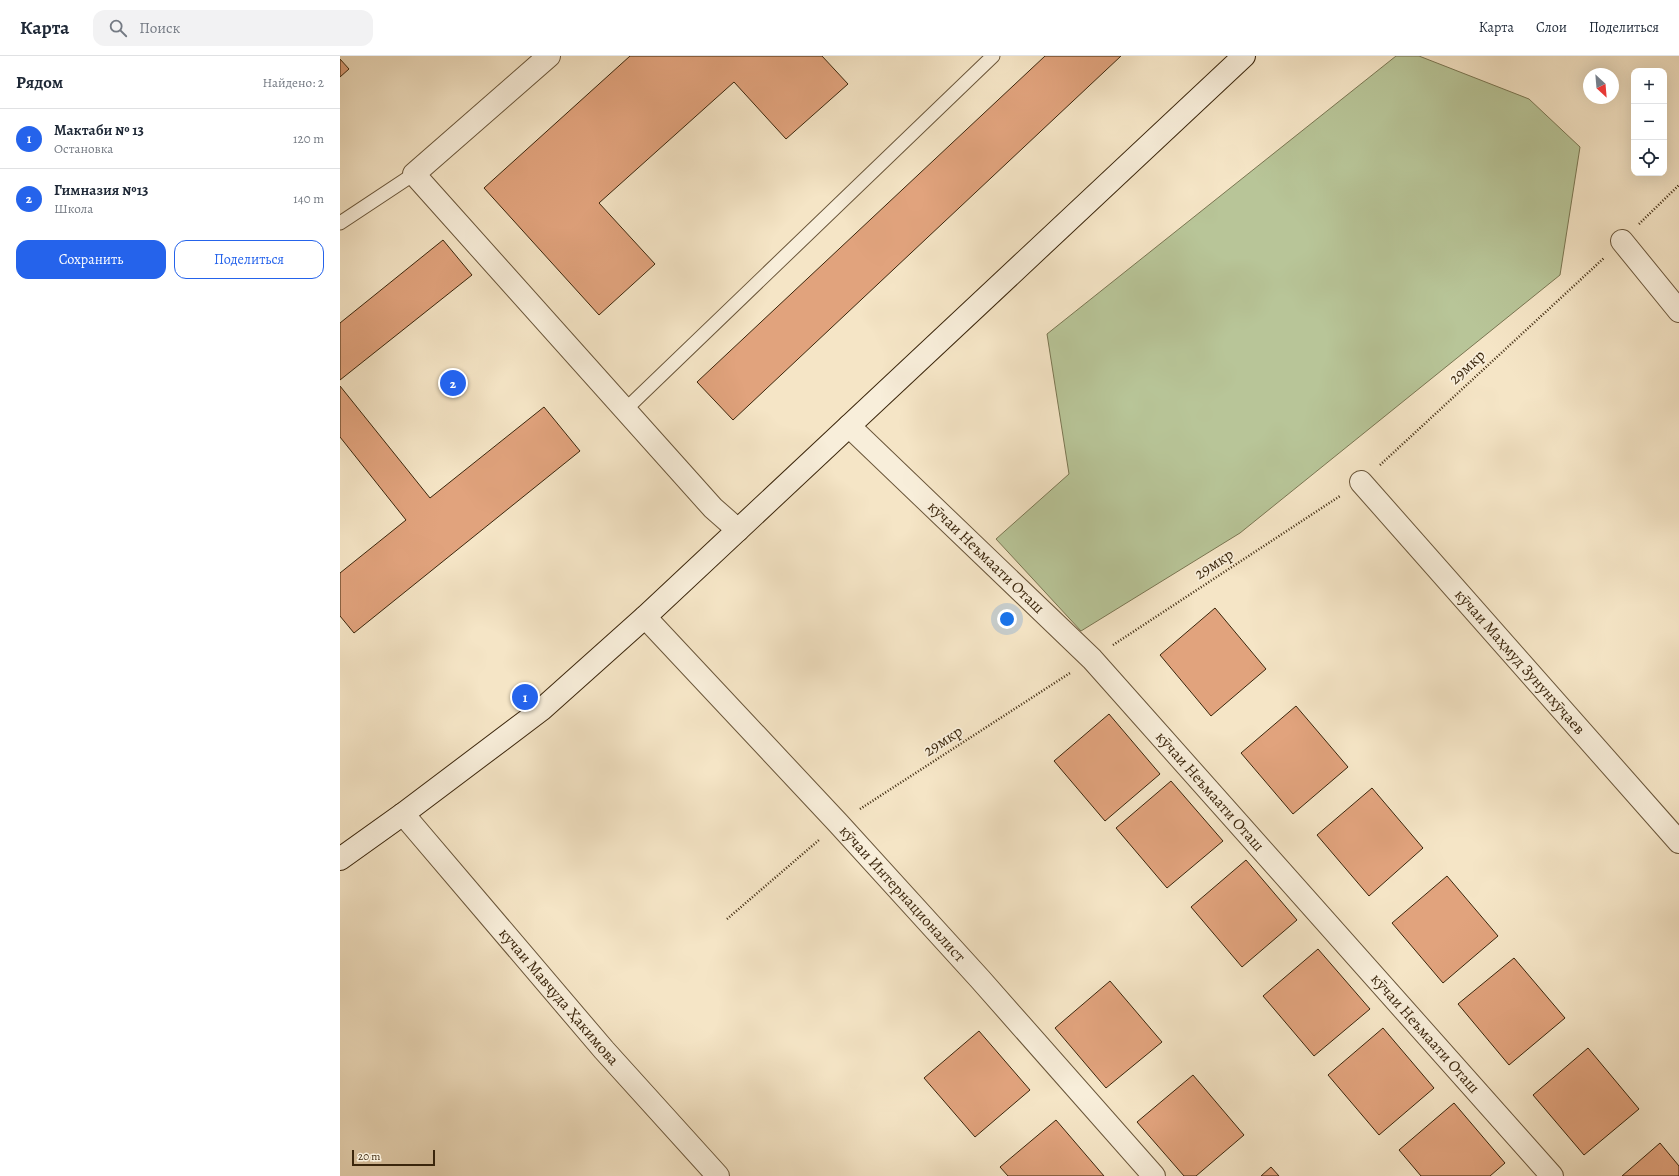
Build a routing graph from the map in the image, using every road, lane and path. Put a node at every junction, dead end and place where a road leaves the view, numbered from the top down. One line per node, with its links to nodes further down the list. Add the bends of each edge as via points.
1 (549, 56): 4 (street)
2 (993, 56): 9 (lane)
3 (1244, 56): 10 (street)
4 (414, 174): 6 (lane); 9 (street)
5 (1679, 185): 7 (path, 29мкр)
6 (340, 223)
7 (1622, 241): 8 (street); 11 (path, 29мкр)
8 (1679, 311)
9 (625, 410): 12 (street, via 713,508)
10 (849, 426): 12 (street); 14 (street, кӯчаи Неъмаати Оташ)
11 (1360, 482): 14 (path, 29мкр); 17 (street, кӯчаи Маҳмуд Зунунхӯҷаев)
12 (738, 530): 13 (street)
13 (645, 617): 15 (street, via 541,710); 16 (street, кӯчаи Интернационалист)
14 (1092, 659): 16 (path, 29мкр); 22 (street, кӯчаи Неъмаати Оташ)
15 (404, 814): 18 (street); 20 (street, кучаи Мавҷуда Ҳакимова, via 604,1050)
16 (838, 823): 19 (path, 29мкр); 21 (street, кӯчаи Интернационалист)
17 (1679, 842)
18 (340, 860)
19 (727, 920)
20 (718, 1176)
21 (1154, 1176)
22 (1552, 1176)

